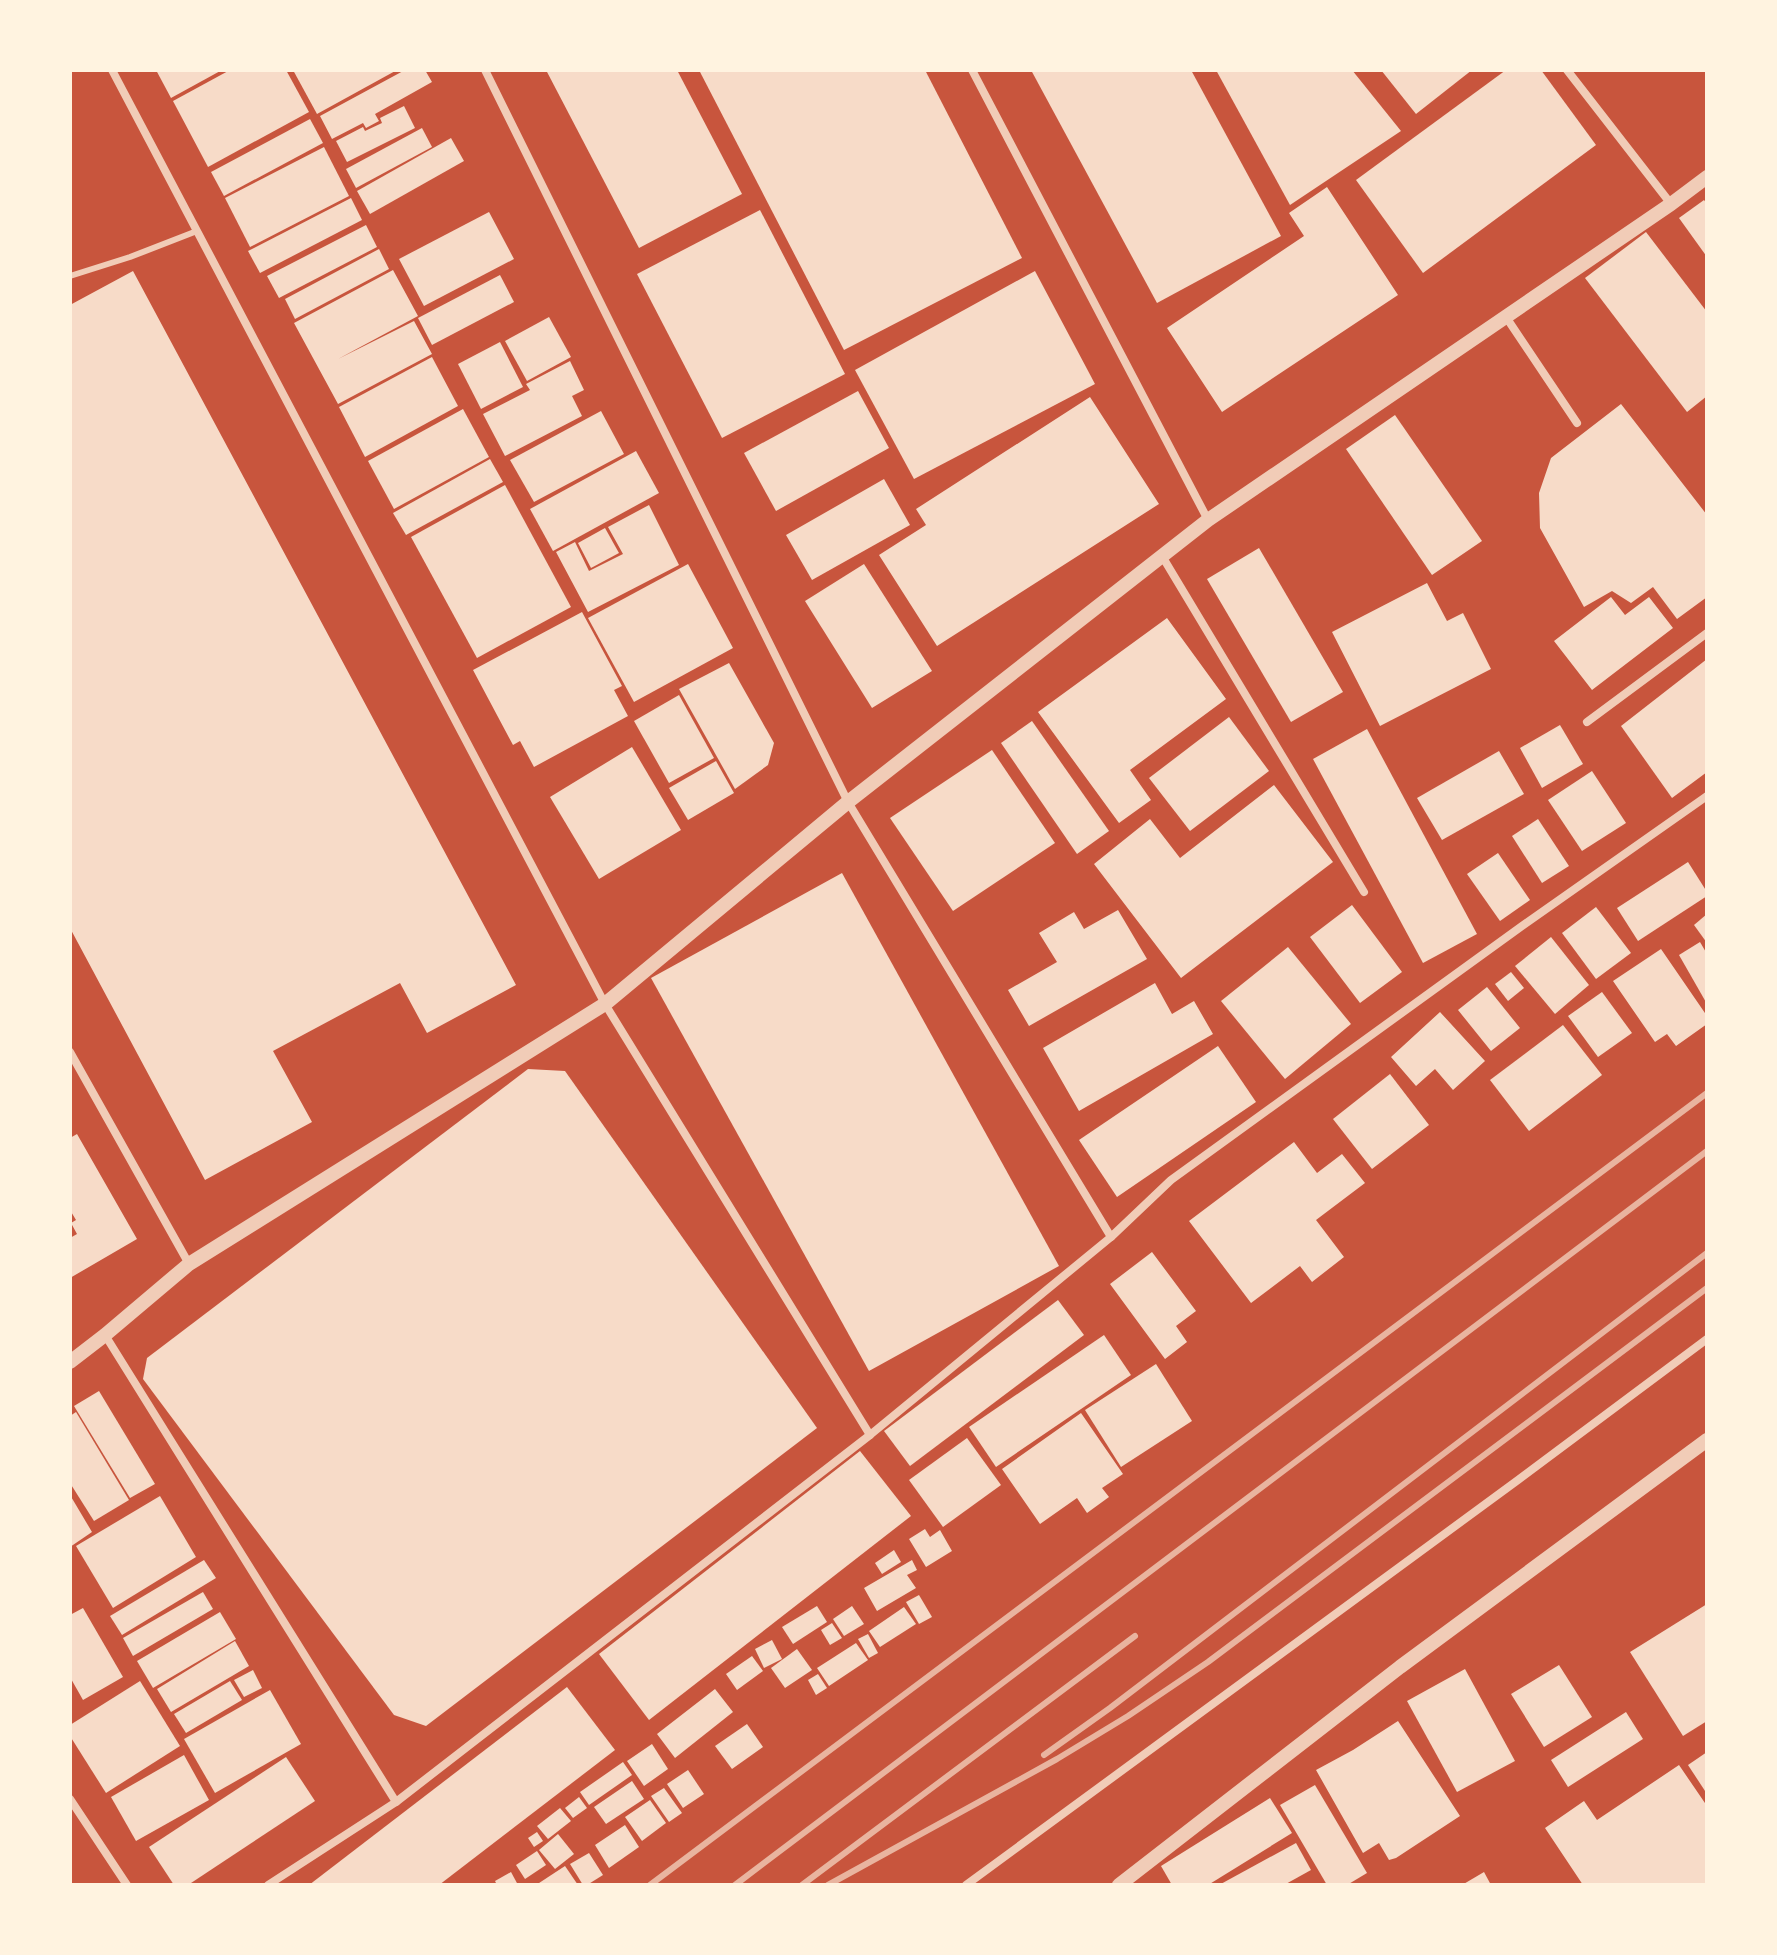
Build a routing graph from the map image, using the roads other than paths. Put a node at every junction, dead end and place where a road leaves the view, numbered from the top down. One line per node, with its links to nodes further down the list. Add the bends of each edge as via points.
1 (112, 70): 7 (street)
2 (485, 70): 16 (street)
3 (972, 70): 11 (street)
4 (1567, 70): 6 (street)
5 (1707, 177): 6 (street)
6 (1671, 204): 9 (street)
7 (197, 231): 8 (lane); 18 (street)
8 (70, 276)
9 (1506, 317): 10 (street); 11 (street)
10 (1577, 423)
11 (1208, 520): 12 (street)
12 (1162, 556): 16 (street); 17 (street)
13 (1707, 633): 14 (street)
14 (1587, 722)
15 (1707, 796): 20 (street, via 1171,1180)
16 (848, 802): 18 (street); 20 (street)
17 (1364, 892)
18 (605, 1004): 21 (street); 25 (street)
19 (70, 1052): 21 (street)
20 (1111, 1237): 25 (street)
21 (189, 1264): 22 (street)
22 (105, 1335): 24 (street); 28 (street)
23 (1707, 1339): 32 (street)
24 (70, 1362)
25 (870, 1435): 28 (street)
26 (1707, 1440): 29 (street, via 1400,1667)
27 (70, 1799): 30 (street)
28 (396, 1802): 31 (street)
29 (1127, 1882)
30 (127, 1885)
31 (268, 1885)
32 (966, 1885)

